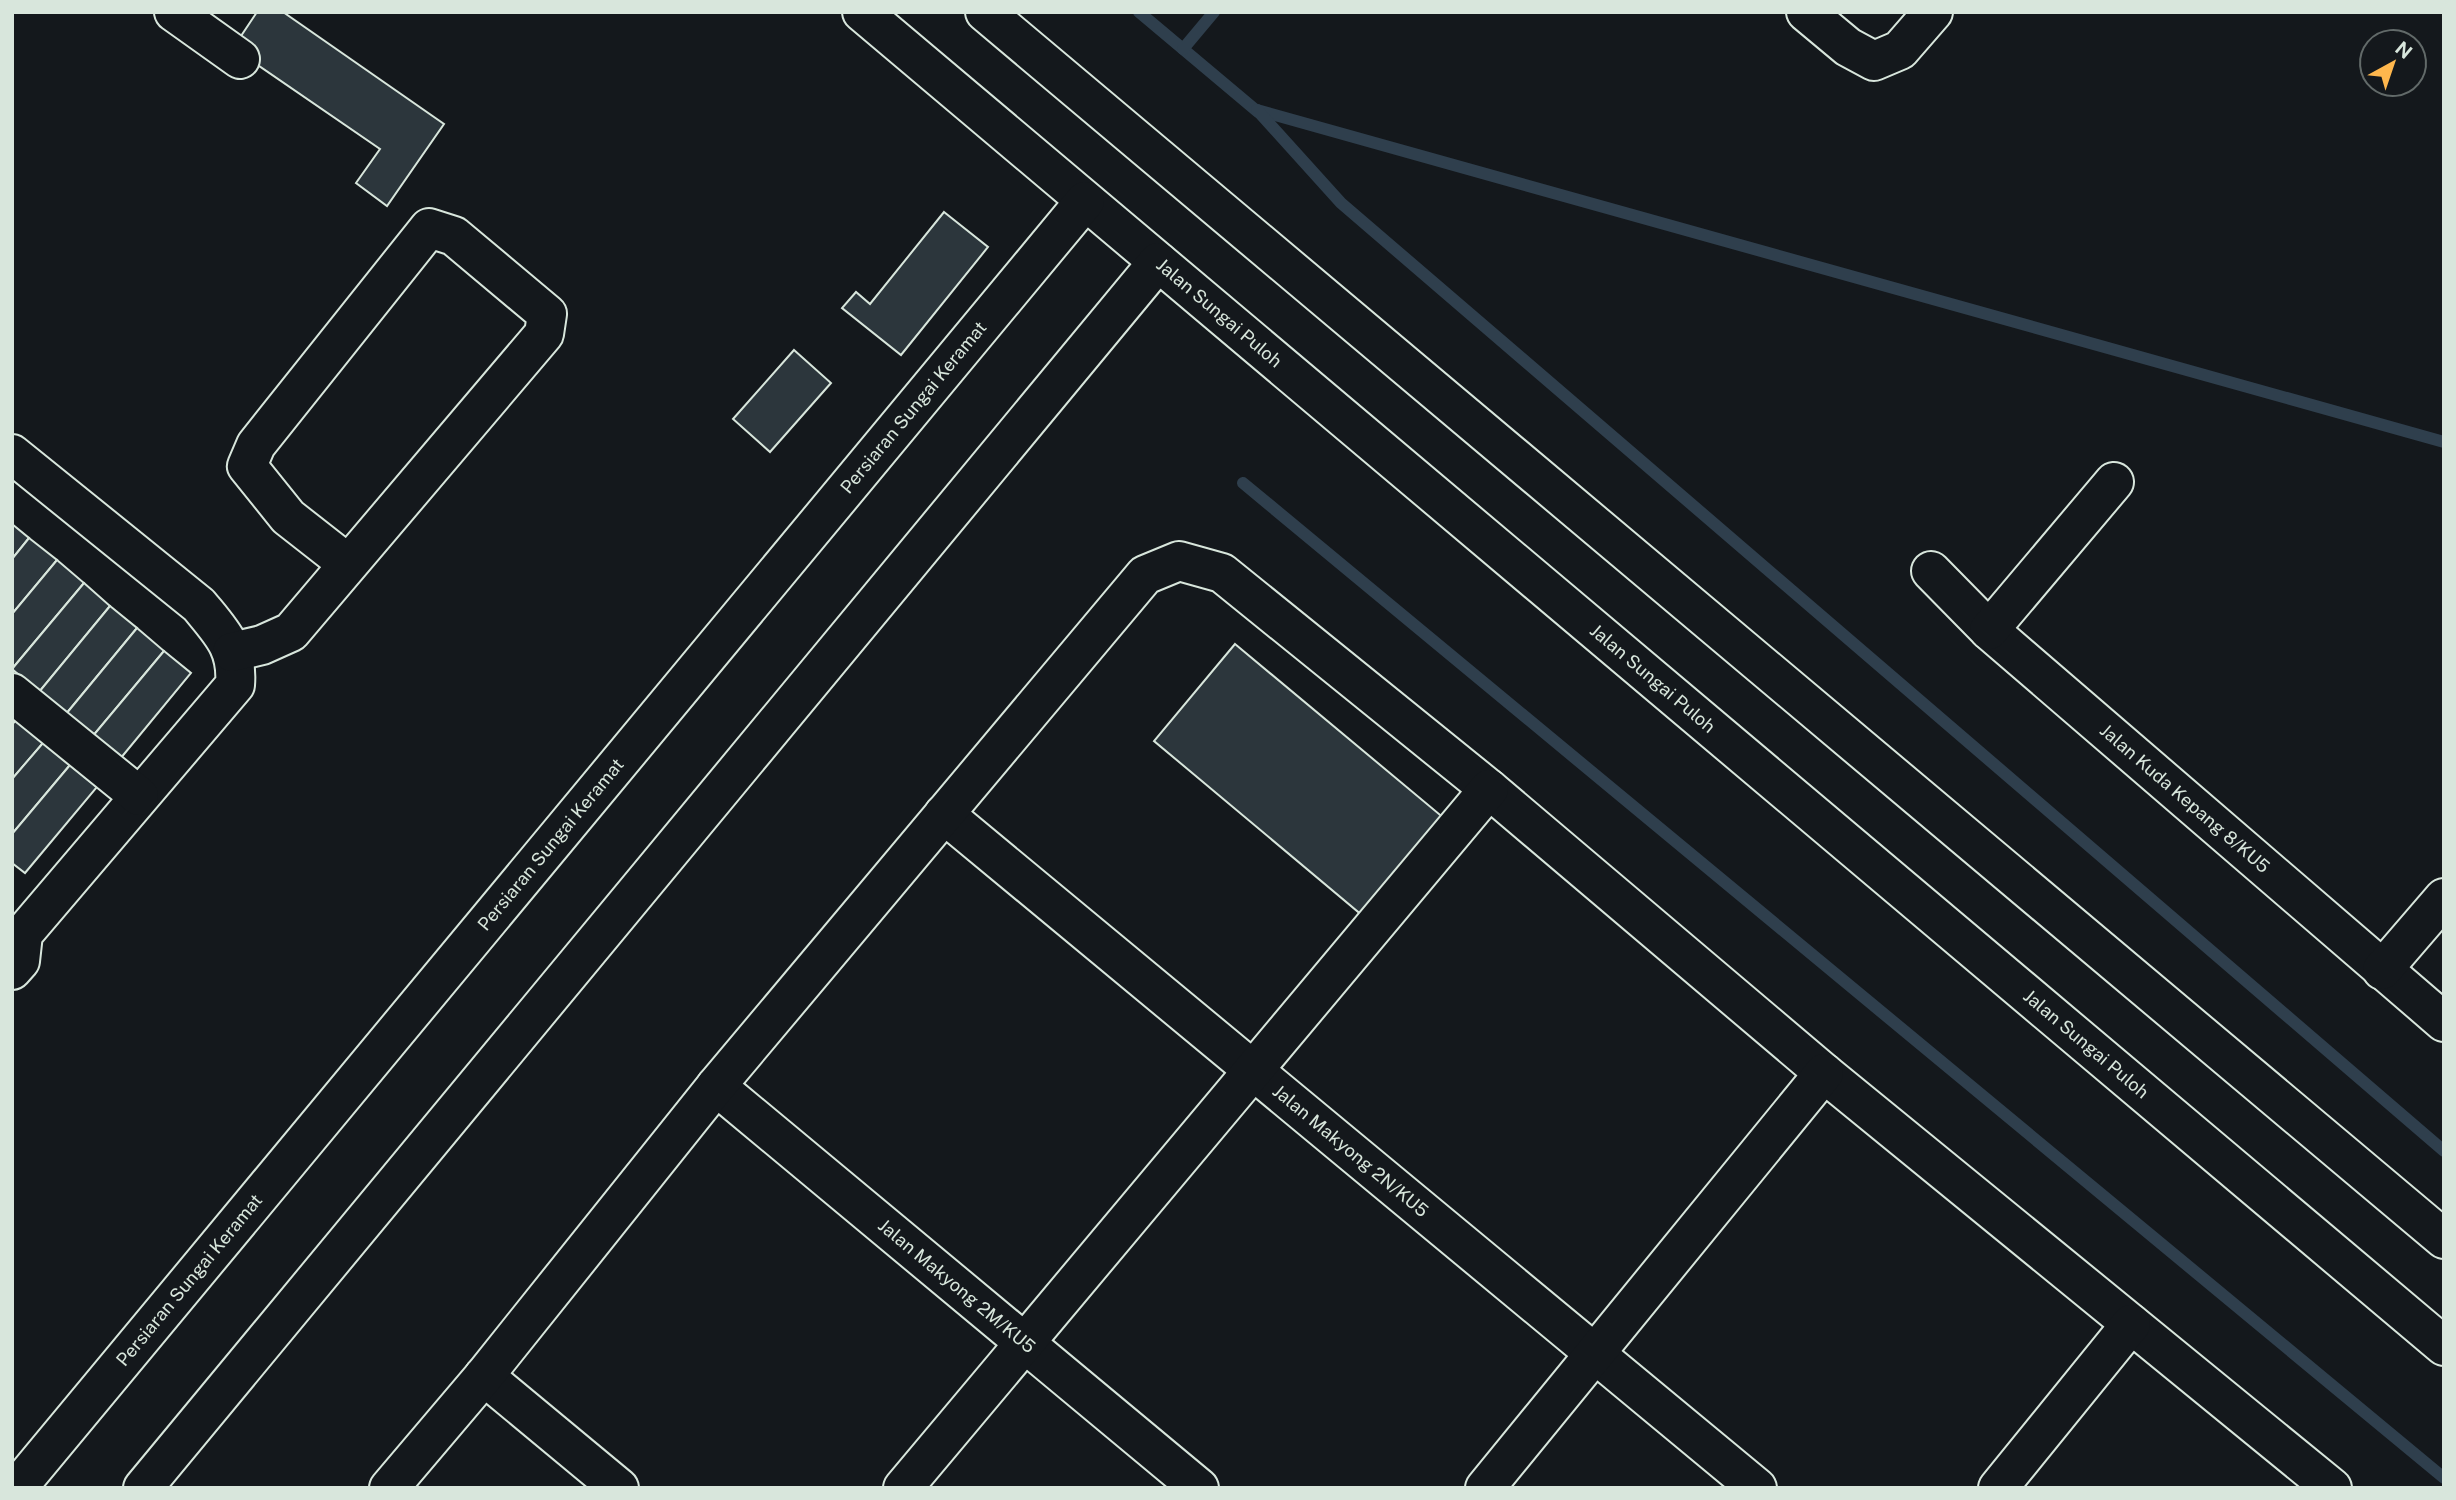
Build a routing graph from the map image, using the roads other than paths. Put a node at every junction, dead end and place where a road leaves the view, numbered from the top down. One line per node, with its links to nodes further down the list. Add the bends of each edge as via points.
1 (174, 12): 6 (street)
2 (862, 12): 7 (street, Jalan Sungai Puloh)
3 (985, 12): 27 (street)
4 (1807, 12): 5 (street, via 1848,47 1874,61 1900,50)
5 (1933, 12)
6 (240, 59)
7 (1085, 201): 8 (street, Jalan Sungai Puloh); 33 (street, Persiaran Sungai Keramat)
8 (1158, 262): 30 (street, Jalan Sungai Puloh); 34 (street)
9 (12, 454): 14 (street, via 199,606)
10 (2114, 482): 13 (street)
11 (348, 564): 11 (street, via 544,334 547,314 454,236 429,228 256,445 247,466 288,517); 14 (street, via 291,632)
12 (1931, 571): 13 (street, Jalan Kuda Kepang 8/KU5)
13 (1989, 630): 22 (street, Jalan Kuda Kepang 8/KU5)
14 (232, 652): 17 (street, via 237,664 235,685)
15 (12, 693): 17 (street)
16 (1489, 789): 18 (street, via 1222,573 1179,561 1145,575); 24 (street); 25 (street)
17 (139, 796): 20 (street)
18 (944, 814): 24 (street, Jalan Makyong 2N/KU5); 26 (street)
19 (2444, 898): 22 (street)
20 (18, 930): 21 (street, via 20,961)
21 (12, 970)
22 (2382, 970): 23 (street, Jalan Kuda Kepang 8/KU5)
23 (2444, 1022)
24 (1255, 1070): 29 (street); 31 (street, Jalan Makyong 2N/KU5)
25 (1824, 1073): 28 (street); 31 (street)
26 (716, 1086): 29 (street, Jalan Makyong 2M/KU5); 32 (street)
27 (2444, 1239)
28 (2131, 1324): 41 (street); 42 (street)
29 (1025, 1343): 37 (street); 38 (street, Jalan Makyong 2M/KU5)
30 (2444, 1346)
31 (1594, 1354): 39 (street); 40 (street, Jalan Makyong 2N/KU5)
32 (485, 1376): 35 (street); 36 (street)
33 (17, 1488)
34 (143, 1488)
35 (389, 1488)
36 (620, 1488)
37 (903, 1488)
38 (1199, 1488)
39 (1485, 1488)
40 (1757, 1488)
41 (1998, 1488)
42 (2332, 1488)

